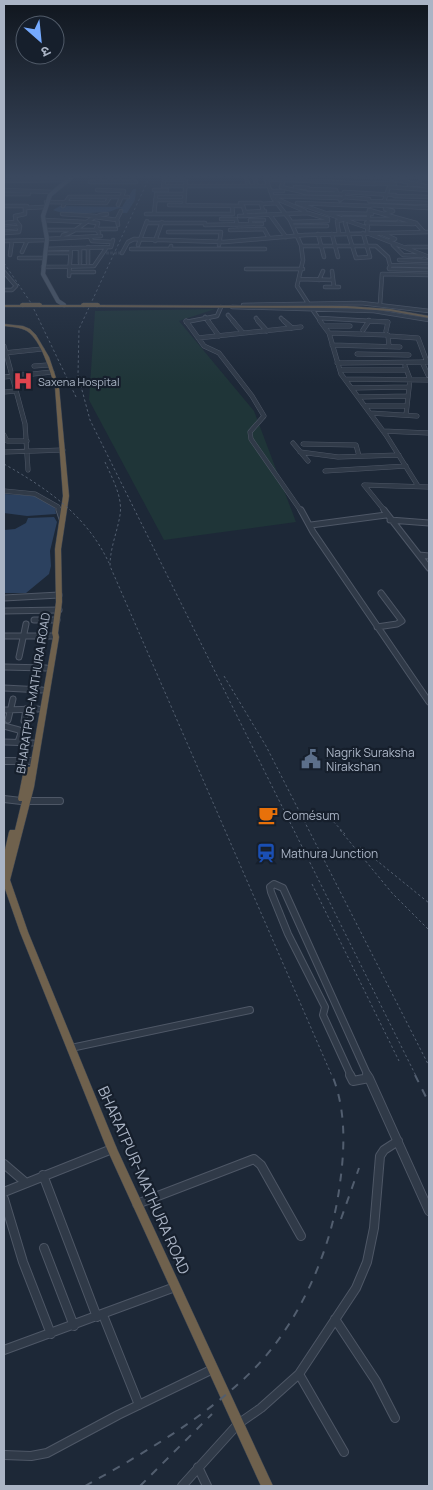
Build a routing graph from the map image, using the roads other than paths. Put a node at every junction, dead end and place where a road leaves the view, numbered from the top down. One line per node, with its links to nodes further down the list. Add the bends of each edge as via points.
1 (11, 246): 39 (street)
2 (25, 246): 35 (street)
3 (46, 246): 34 (main road)
4 (94, 246): 21 (street)
5 (99, 246): 22 (street)
6 (126, 246): 38 (street)
7 (170, 246): 28 (street)
8 (187, 246): 31 (street)
9 (204, 246): 32 (street)
10 (219, 246): 33 (street)
11 (235, 246): 29 (street)
12 (251, 246): 30 (street)
13 (266, 246): 30 (street, via 265,250)
14 (302, 246): 15 (street); 60 (street)
15 (321, 246): 16 (street); 41 (street)
16 (335, 246): 17 (street); 42 (street)
17 (351, 246): 18 (street); 18 (street, via 355,257 368,258)
18 (367, 246): 56 (street, via 378,246 388,257)
19 (393, 246): 40 (street, via 402,255)
20 (398, 246): 23 (street)
21 (88, 247): 26 (street); 52 (street)
22 (109, 247): 37 (street); 53 (street, via 95,266)
23 (402, 247): 24 (street); 40 (street)
24 (429, 247)
25 (70, 248): 26 (street); 34 (street); 36 (street)
26 (80, 248): 50 (street)
27 (131, 249): 28 (street)
28 (170, 249): 31 (street)
29 (235, 249): 30 (street); 33 (street)
30 (251, 249)
31 (186, 250): 32 (street)
32 (203, 250): 33 (street)
33 (218, 250)
34 (46, 251): 36 (street); 44 (main road)
35 (22, 252)
36 (70, 253): 53 (street)
37 (106, 253)
38 (122, 253)
39 (10, 255)
40 (428, 256)
41 (324, 257)
42 (338, 257)
43 (19, 258): 44 (street)
44 (44, 258): 55 (main road)
45 (399, 260): 48 (street)
46 (262, 261): 57 (street)
47 (274, 261): 58 (street)
48 (429, 261)
49 (287, 262): 59 (street)
50 (80, 263)
51 (249, 263): 57 (street, via 248,269)
52 (88, 264)
53 (70, 266): 55 (street); 65 (street, via 69,274)
54 (429, 266): 56 (street)
55 (43, 267): 75 (main road, via 44,277)
56 (390, 267): 61 (street); 66 (street)
57 (263, 269): 58 (street)
58 (274, 269): 59 (street)
59 (288, 269): 60 (street)
60 (303, 269): 68 (street)
61 (429, 270)
62 (323, 271): 69 (street)
63 (332, 271): 70 (street)
64 (4, 272): 74 (street, via 16,286 12,290)
65 (94, 272)
66 (389, 274): 67 (street); 77 (street, via 382,274)
67 (429, 275)
68 (299, 279): 69 (street); 76 (street, via 297,288)
69 (319, 280): 70 (street)
70 (333, 280): 72 (street)
71 (325, 287): 72 (street)
72 (334, 287): 73 (street)
73 (339, 287)
74 (4, 290)
75 (58, 301): 78 (main road); 79 (main road)
76 (308, 302): 77 (street); 80 (street)
77 (380, 304): 88 (street)
78 (52, 305): 79 (highway); 82 (highway)
79 (64, 305): 83 (highway)
80 (243, 305): 84 (highway); 88 (highway, via 353,304)
81 (4, 306): 82 (highway, bridge)
82 (40, 306): 83 (highway)
83 (83, 306): 84 (highway, bridge)
84 (98, 306): 85 (highway)
85 (221, 307): 86 (highway); 90 (street, via 219,315)
86 (232, 307): 87 (street); 88 (highway, via 361,308)
87 (312, 309): 88 (street); 93 (street)
88 (429, 314)
89 (228, 315): 103 (street)
90 (205, 317): 106 (street); 108 (street, via 186,320)
91 (256, 318): 101 (street)
92 (281, 318): 99 (street)
93 (319, 318): 94 (street); 97 (street)
94 (369, 320): 100 (street); 102 (street, via 389,323)
95 (4, 325): 114 (highway, BHARATPUR-MATHURA ROAD, via 31,331)
96 (301, 326): 99 (street)
97 (324, 326): 98 (street); 104 (street)
98 (350, 326)
99 (292, 328): 101 (street)
100 (363, 330)
101 (267, 331): 103 (street)
102 (386, 331)
103 (243, 333): 106 (street)
104 (329, 333): 105 (street); 109 (street)
105 (357, 333): 107 (street); 111 (street)
106 (219, 336): 108 (street)
107 (389, 336): 112 (street); 122 (street, via 418,338)
108 (198, 338): 173 (street, via 206,348 219,353 264,415 249,436)
109 (332, 345): 111 (street); 119 (street)
110 (4, 346): 115 (street)
111 (356, 346): 112 (street); 116 (street)
112 (387, 347): 113 (street); 117 (street)
113 (400, 347)
114 (42, 349): 115 (street); 123 (highway, BHARATPUR-MATHURA ROAD)
115 (5, 353): 129 (street)
116 (357, 354): 117 (street); 120 (street)
117 (386, 355): 118 (street)
118 (409, 356)
119 (337, 362): 120 (street); 125 (street)
120 (360, 362): 121 (street)
121 (403, 362): 122 (street); 126 (street)
122 (426, 362): 128 (street)
123 (48, 365): 124 (street); 127 (highway, BHARATPUR-MATHURA ROAD)
124 (34, 366)
125 (340, 370): 126 (street); 131 (street)
126 (406, 370): 132 (street)
127 (52, 372): 129 (street); 153 (highway, BHARATPUR-MATHURA ROAD, via 57,387)
128 (428, 372)
129 (12, 376): 130 (street); 136 (street)
130 (4, 377)
131 (345, 379): 132 (street); 135 (street)
132 (410, 379): 133 (street); 134 (street)
133 (429, 380)
134 (408, 387): 135 (street); 138 (street)
135 (352, 388): 139 (street)
136 (16, 391): 137 (street); 149 (street)
137 (4, 392)
138 (408, 396): 139 (street); 141 (street)
139 (359, 397): 140 (street)
140 (366, 406): 141 (street); 142 (street)
141 (406, 406): 143 (street)
142 (370, 413): 143 (street); 145 (street)
143 (406, 415): 144 (street)
144 (417, 416)
145 (383, 431): 146 (street); 158 (street)
146 (429, 433)
147 (4, 436): 149 (street, via 7,441)
148 (318, 439): 152 (street)
149 (27, 440): 154 (street)
150 (293, 443): 156 (street)
151 (303, 444): 152 (street)
152 (318, 445): 157 (street); 159 (street, via 356,445)
153 (63, 450): 154 (street); 170 (highway, BHARATPUR-MATHURA ROAD, via 66,496)
154 (28, 451): 155 (street); 162 (street)
155 (4, 452)
156 (300, 452): 157 (street); 160 (street)
157 (316, 454): 159 (street)
158 (399, 455): 159 (street); 161 (street)
159 (359, 456)
160 (308, 461)
161 (406, 466): 163 (street); 165 (street)
162 (28, 470)
163 (326, 471)
164 (4, 486): 168 (street)
165 (418, 486): 166 (street); 169 (street, via 366,484 364,486)
166 (429, 487)
167 (4, 491): 168 (street)
168 (10, 491): 170 (street, via 34,494 58,508)
169 (386, 515): 171 (street); 173 (street)
170 (62, 520): 178 (highway, BHARATPUR-MATHURA ROAD, via 58,549)
171 (390, 520): 172 (street); 174 (street)
172 (429, 523)
173 (311, 525): 185 (street)
174 (419, 555): 175 (street); 176 (street)
175 (429, 556)
176 (429, 568)
177 (381, 592): 185 (street, via 402,621)
178 (59, 595): 179 (street); 180 (highway, BHARATPUR-MATHURA ROAD)
179 (4, 598)
180 (58, 610): 181 (street); 183 (highway, BHARATPUR-MATHURA ROAD)
181 (4, 611)
182 (34, 620): 183 (street)
183 (57, 620): 186 (highway, BHARATPUR-MATHURA ROAD)
184 (26, 624): 188 (street)
185 (377, 627): 195 (street)
186 (53, 634): 188 (street); 191 (highway, BHARATPUR-MATHURA ROAD); 202 (highway, BHARATPUR-MATHURA ROAD, via 56,637)
187 (4, 636): 188 (street)
188 (24, 636): 189 (street)
189 (19, 657)
190 (4, 667): 191 (street)
191 (46, 668): 193 (highway, BHARATPUR-MATHURA ROAD)
192 (4, 688): 193 (street)
193 (42, 690): 197 (highway, BHARATPUR-MATHURA ROAD)
194 (13, 699): 198 (street)
195 (429, 702)
196 (26, 709): 197 (street); 198 (street); 200 (street)
197 (38, 709): 202 (highway, BHARATPUR-MATHURA ROAD)
198 (7, 710): 199 (street)
199 (8, 720)
200 (24, 721)
201 (4, 726): 204 (street, via 19,730)
202 (35, 738): 204 (street); 206 (highway, BHARATPUR-MATHURA ROAD); 207 (highway, BHARATPUR-MATHURA ROAD)
203 (4, 742): 204 (street)
204 (18, 742)
205 (4, 761): 206 (street)
206 (30, 761): 207 (highway, BHARATPUR-MATHURA ROAD)
207 (27, 787): 209 (highway, BHARATPUR-MATHURA ROAD)
208 (4, 799): 209 (street)
209 (24, 801): 210 (street); 211 (highway, BHARATPUR-MATHURA ROAD)
210 (60, 801)
211 (4, 875): 213 (highway, BHARATPUR-MATHURA ROAD)
212 (250, 1010): 213 (street)
213 (71, 1048): 216 (highway, BHARATPUR-MATHURA ROAD)
214 (370, 1078): 214 (street, via 353,1081 323,1015 325,1008 271,892 270,887 274,884 283,888); 215 (street)
215 (398, 1141): 223 (street); 228 (street, via 380,1156 374,1228 367,1262 356,1288)
216 (112, 1149): 218 (street); 222 (highway, BHARATPUR-MATHURA ROAD)
217 (4, 1164): 219 (street)
218 (44, 1175): 219 (street); 227 (street)
219 (25, 1182): 220 (street)
220 (4, 1192)
221 (4, 1199): 230 (street, via 23,1262)
222 (137, 1204): 224 (street, via 254,1159 261,1165); 226 (highway, BHARATPUR-MATHURA ROAD)
223 (429, 1210)
224 (301, 1236)
225 (44, 1248): 229 (street)
226 (175, 1287): 227 (street); 232 (highway, BHARATPUR-MATHURA ROAD)
227 (100, 1316): 229 (street); 234 (street)
228 (335, 1319): 233 (street); 235 (street, via 376,1381)
229 (74, 1326): 230 (street)
230 (51, 1334): 231 (street)
231 (4, 1350)
232 (213, 1369): 234 (street); 236 (highway, BHARATPUR-MATHURA ROAD)
233 (298, 1374): 236 (street, via 251,1417); 237 (street)
234 (139, 1405): 238 (street, via 47,1453)
235 (395, 1418)
236 (238, 1424): 239 (street); 242 (highway, BHARATPUR-MATHURA ROAD)
237 (344, 1452)
238 (4, 1455)
239 (198, 1467): 240 (street); 241 (street)
240 (182, 1486)
241 (206, 1486)
242 (267, 1486)

